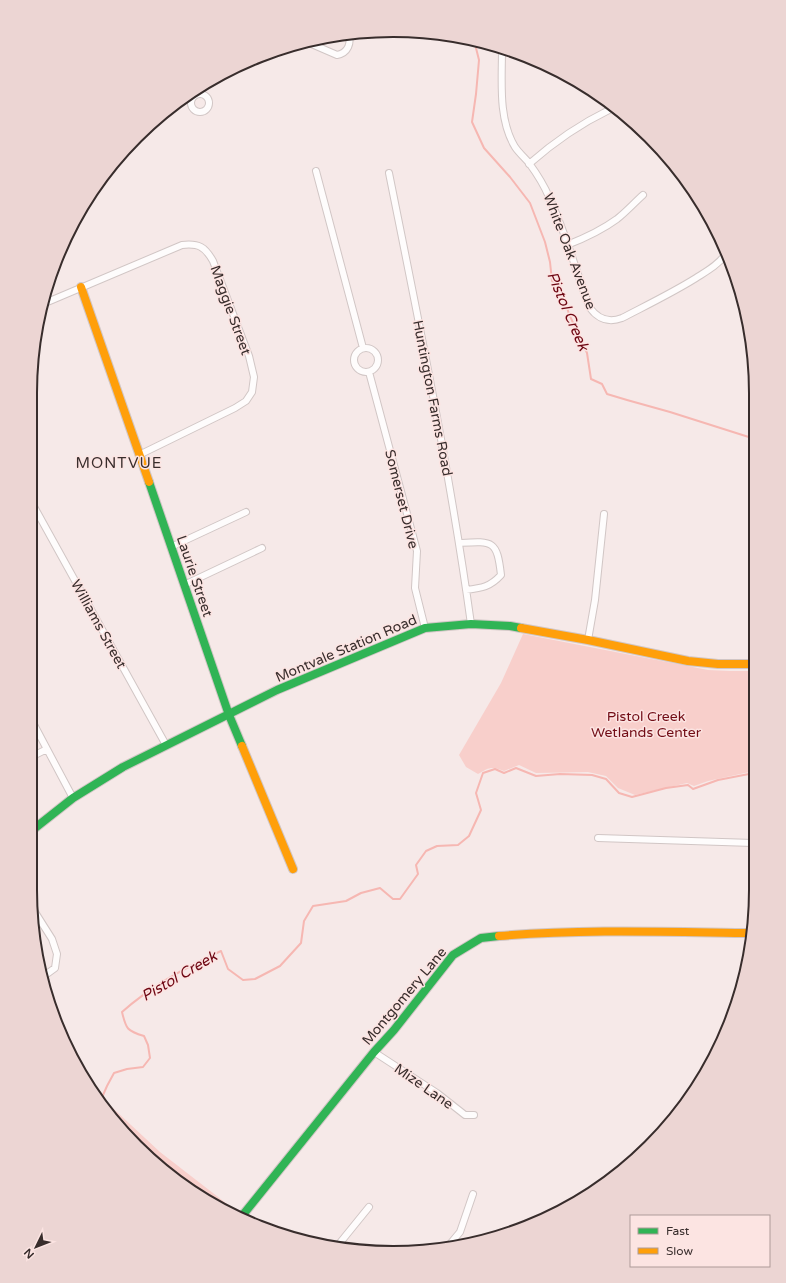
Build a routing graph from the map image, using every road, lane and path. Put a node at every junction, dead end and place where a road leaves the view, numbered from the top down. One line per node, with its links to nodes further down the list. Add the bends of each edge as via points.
1 (350, 40): 2 (street, via 349,45 336,55)
2 (316, 46)
3 (503, 55): 5 (street, White Oak Avenue, via 506,122 516,148)
4 (609, 110): 5 (street, via 586,121)
5 (529, 164): 9 (street, White Oak Avenue, via 545,188)
6 (316, 172): 13 (street)
7 (389, 173): 19 (street, Huntington Farms Road, via 440,429)
8 (643, 195): 9 (street, via 606,226 588,237)
9 (567, 245): 10 (street, White Oak Avenue, via 590,308 596,316 615,321 676,290)
10 (723, 260)
11 (81, 286): 12 (street, Maggie Street); 15 (street, Laurie Street); 15 (street, Maggie Street, via 182,245 200,246 208,252 213,261 249,356 254,385 246,401)
12 (49, 301)
13 (363, 348): 14 (street, via 375,352 378,357 378,364); 14 (street, via 354,357 354,363 357,369)
14 (369, 372): 25 (street, Somerset Drive, via 417,551 415,588)
15 (139, 455): 20 (street, Laurie Street)
16 (37, 512): 30 (street, Williams Street)
17 (246, 512): 20 (street)
18 (604, 514): 26 (street, via 596,600)
19 (459, 543): 23 (street, Huntington Farms Road); 23 (street, via 489,543 496,548 502,575 494,583)
20 (171, 547): 22 (street, Laurie Street)
21 (262, 548): 22 (street)
22 (184, 585): 28 (street, Laurie Street)
23 (466, 590): 24 (street, Huntington Farms Road)
24 (471, 624): 25 (street, Montvale Station Road); 26 (street, Montvale Station Road, via 510,626)
25 (425, 628): 28 (street, Montvale Station Road, via 277,690)
26 (588, 640): 27 (street, Montvale Station Road, via 688,661)
27 (749, 664)
28 (229, 715): 30 (street, Montvale Station Road); 37 (street, Laurie Street)
29 (37, 730): 31 (street)
30 (166, 745): 33 (street, Montvale Station Road, via 123,767)
31 (47, 749): 32 (street); 33 (street)
32 (37, 754)
33 (73, 798): 34 (street, Montvale Station Road)
34 (37, 826)
35 (598, 838): 36 (street)
36 (749, 843)
37 (294, 869)
38 (38, 918): 40 (street, via 52,939 57,954 55,968)
39 (746, 933): 41 (street, Montgomery Lane, via 627,931 481,938 453,955)
40 (47, 974)
41 (374, 1052): 42 (street, Mize Lane, via 438,1093 465,1115); 45 (street, Montgomery Lane)
42 (474, 1115)
43 (473, 1194): 46 (street, via 460,1232)
44 (369, 1207): 47 (street)
45 (244, 1213)
46 (453, 1241)
47 (341, 1242)

